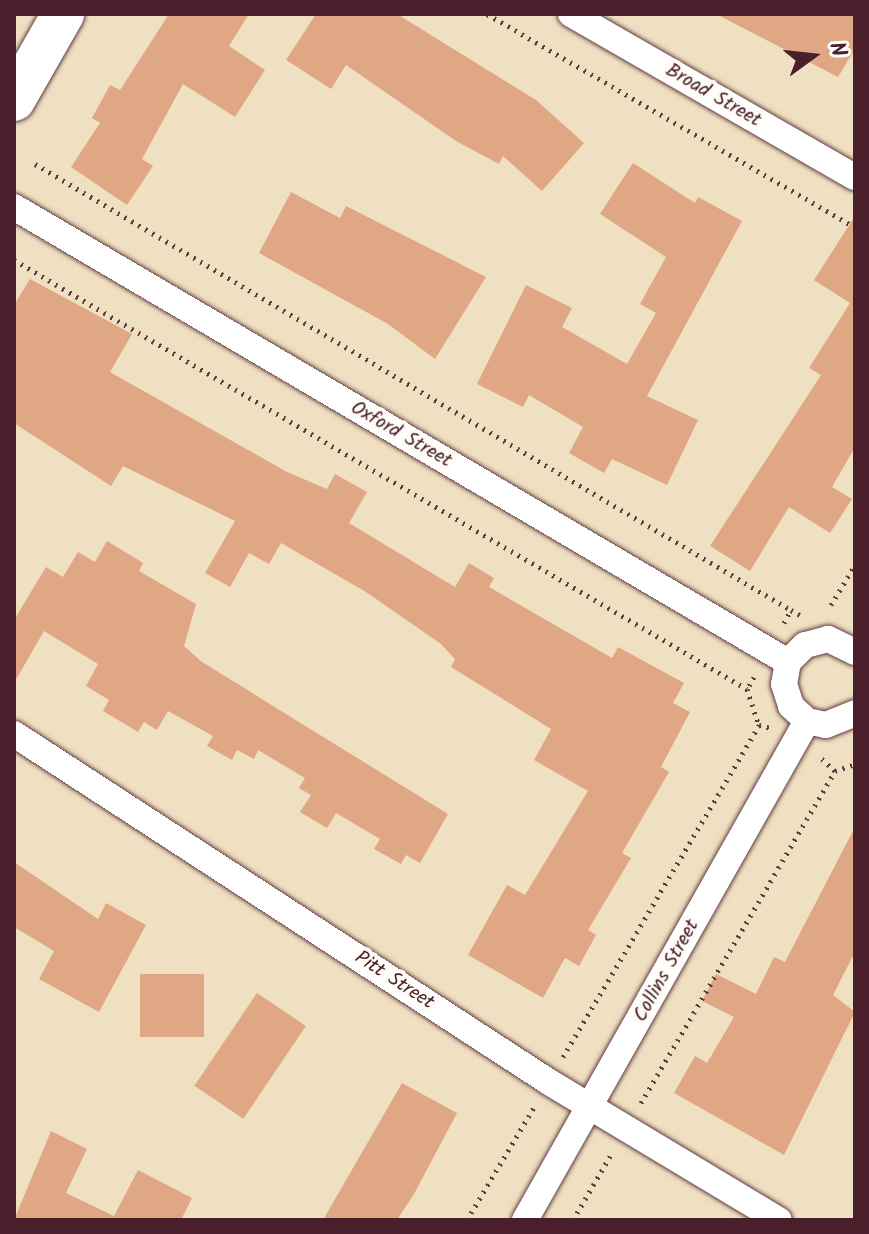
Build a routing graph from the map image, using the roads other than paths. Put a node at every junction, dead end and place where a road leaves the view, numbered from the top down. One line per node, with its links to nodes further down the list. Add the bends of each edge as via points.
1 (63, 14): 3 (main road)
2 (571, 14): 4 (street, Broad Street)
3 (14, 100)
4 (855, 177)
5 (14, 207): 7 (street, Oxford Street)
6 (853, 646): 7 (street, via 828,639 805,645)
7 (788, 662): 9 (street, via 784,684 791,706)
8 (855, 713): 9 (street, via 826,725)
9 (807, 721): 11 (street, Collins Street)
10 (14, 734): 11 (street, Pitt Street)
11 (590, 1107): 12 (street, Collins Street); 13 (street, Pitt Street)
12 (525, 1220)
13 (779, 1220)

